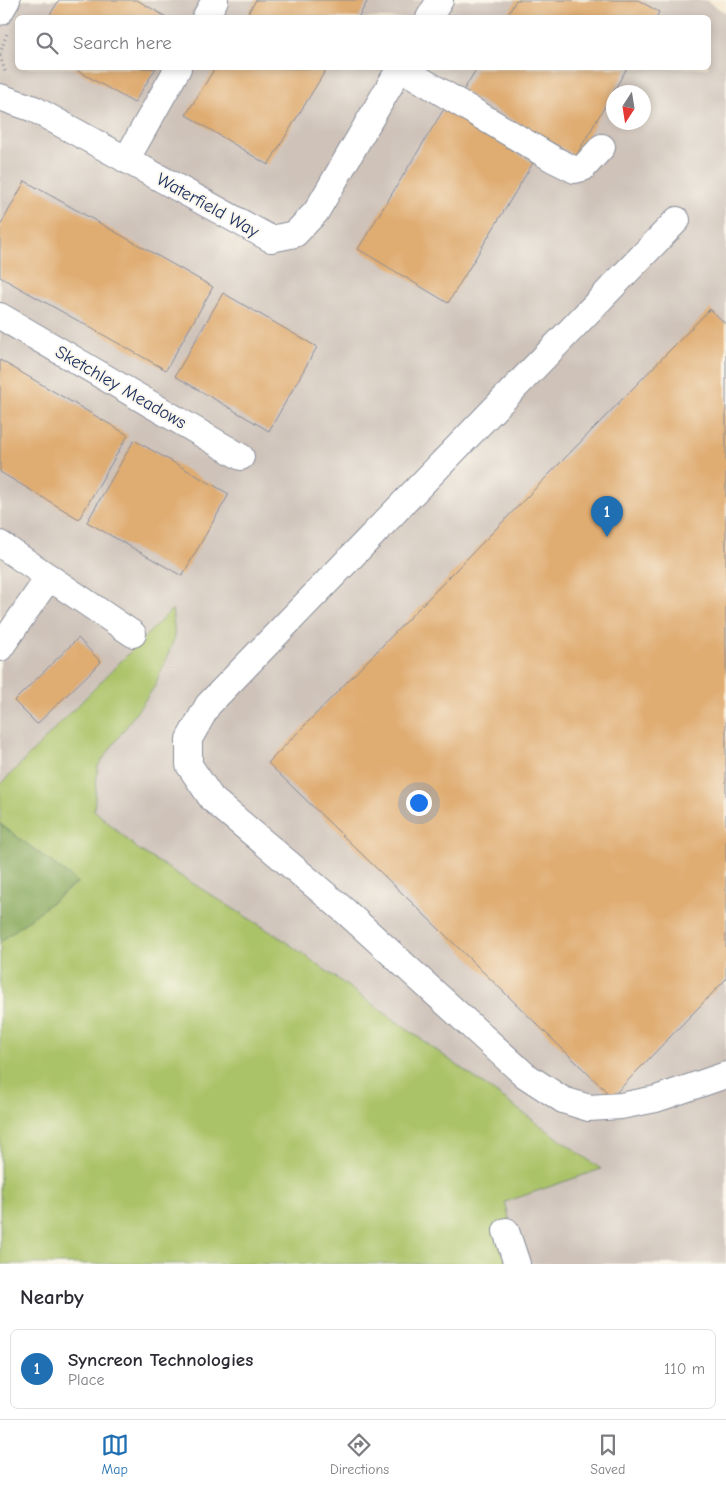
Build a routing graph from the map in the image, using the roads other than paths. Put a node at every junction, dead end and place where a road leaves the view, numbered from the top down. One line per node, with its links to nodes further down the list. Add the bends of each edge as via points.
1 (7, 0): 4 (street)
2 (215, 0): 5 (street)
3 (440, 0): 6 (street)
4 (0, 12)
5 (207, 15)
6 (432, 15)
7 (177, 70): 12 (street)
8 (400, 70): 12 (street, Waterfield Way, via 316,212 294,234 271,239)
9 (404, 70): 11 (street, via 575,170 583,168)
10 (0, 97): 12 (street, Waterfield Way, via 34,109)
11 (602, 147)
12 (126, 160)
13 (677, 220): 20 (street, via 208,705 189,739 189,765 212,799 346,911 525,1075 563,1100 589,1108 621,1106)
14 (0, 316): 15 (street, Sketchley Meadows)
15 (241, 457)
16 (0, 544): 17 (street)
17 (49, 577): 18 (street); 19 (street)
18 (132, 634)
19 (0, 648)
20 (726, 1075)
21 (506, 1231): 22 (street)
22 (517, 1264)

